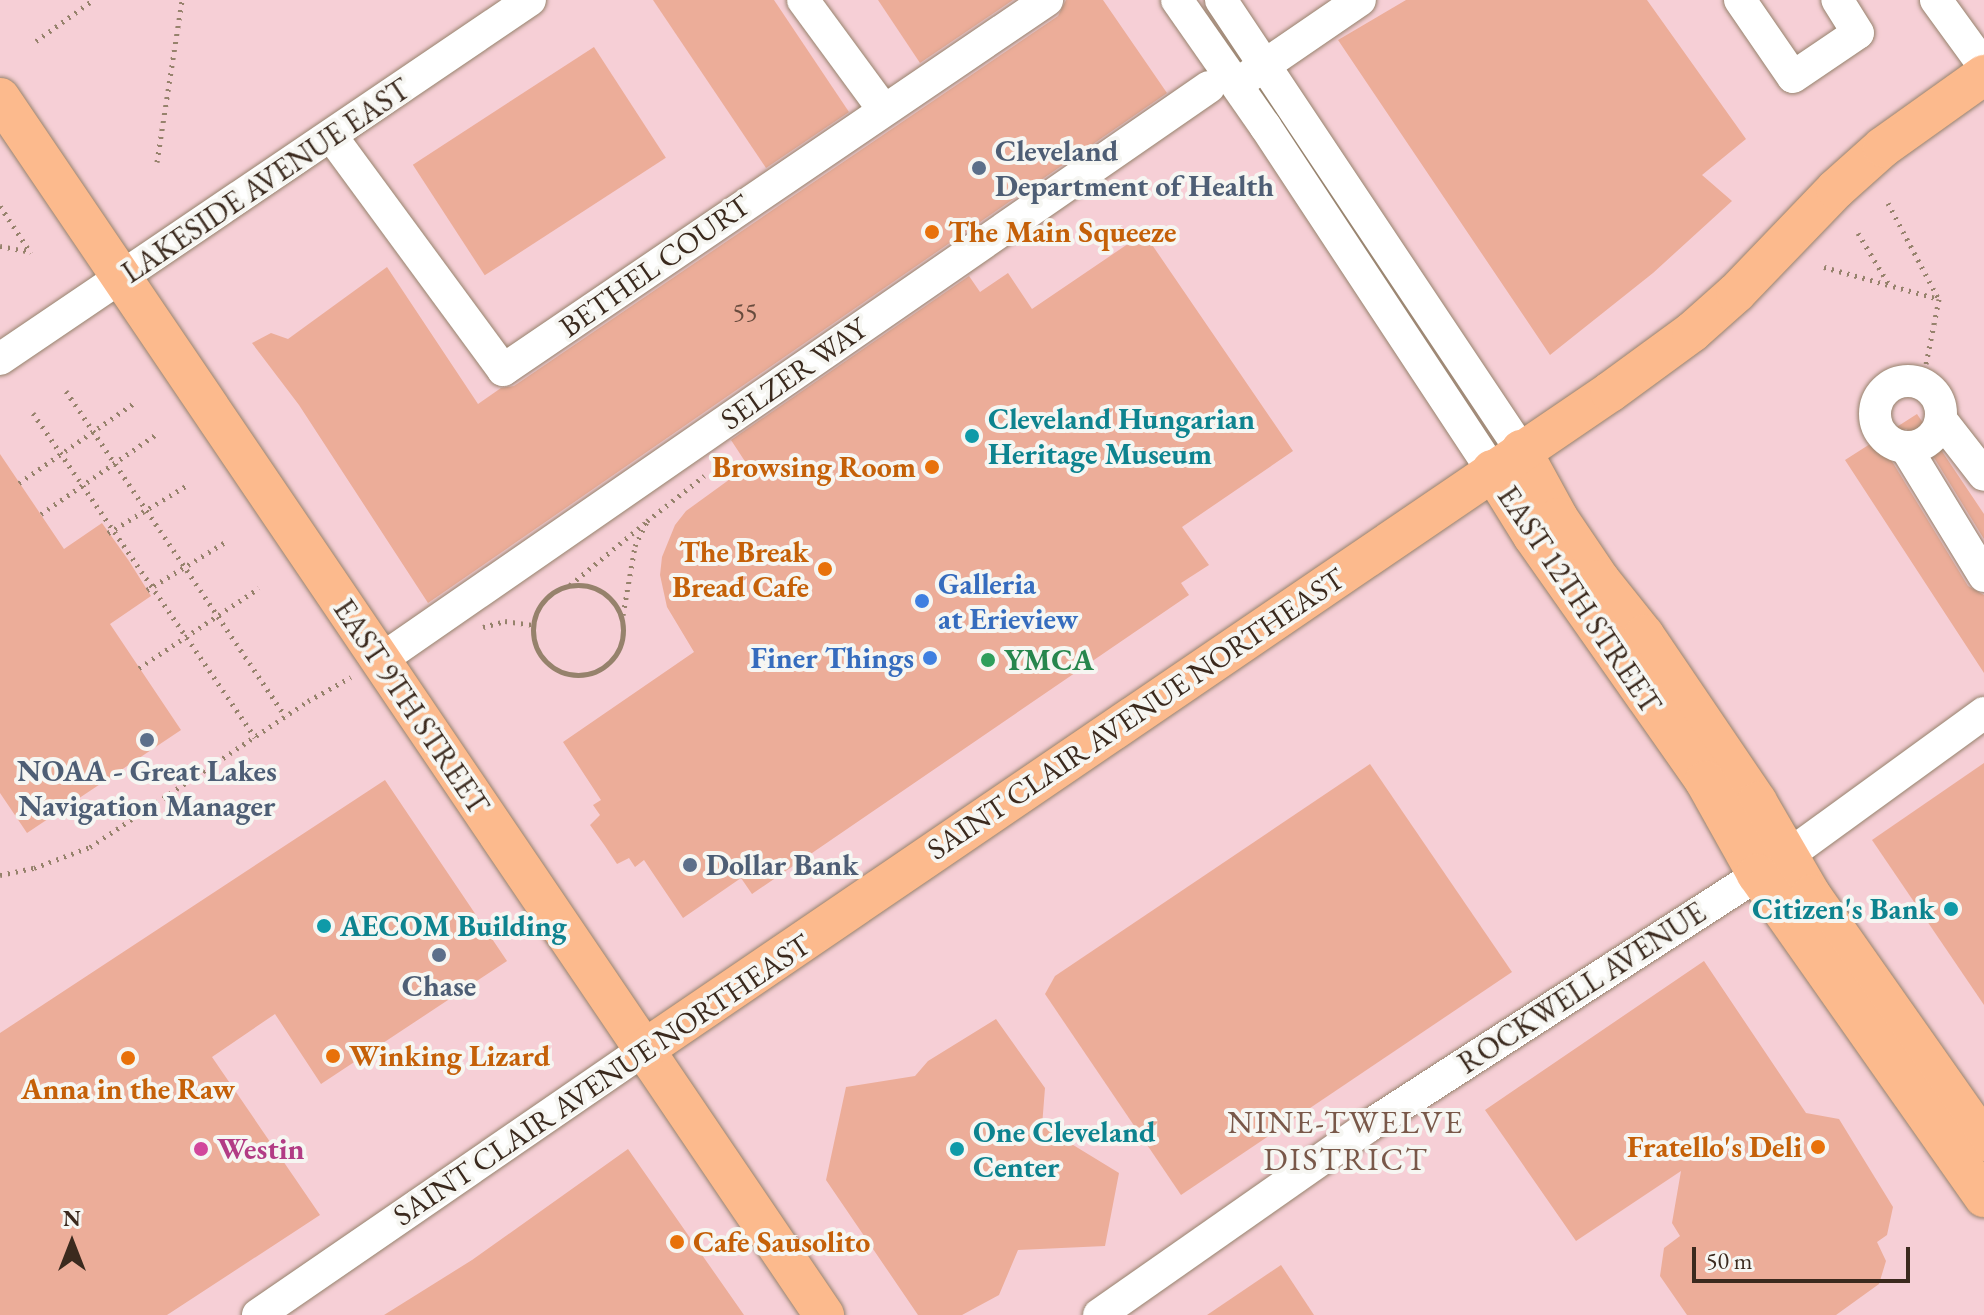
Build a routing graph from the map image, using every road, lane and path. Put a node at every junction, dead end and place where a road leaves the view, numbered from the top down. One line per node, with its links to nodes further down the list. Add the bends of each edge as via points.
1 (93, 0): 12 (path)
2 (182, 0): 20 (path)
3 (530, 0): 19 (street, LAKESIDE AVENUE EAST)
4 (803, 0): 18 (street)
5 (1047, 0): 18 (street, BETHEL COURT)
6 (1177, 0): 16 (street, EAST 12TH STREET)
7 (1221, 0): 13 (street, EAST 12TH STREET)
8 (1360, 0): 13 (street, SELZER WAY)
9 (1740, 0): 10 (street, via 1793,77 1858,33)
10 (1837, 0)
11 (1936, 0): 14 (street)
12 (36, 41)
13 (1264, 65): 16 (street, SELZER WAY); 40 (street, EAST 12TH STREET)
14 (1984, 66)
15 (1984, 75): 40 (main road, SAINT CLAIR AVENUE NORTHEAST, via 1883,147 1692,332)
16 (1223, 86): 37 (street, SELZER WAY); 40 (street, EAST 12TH STREET)
17 (0, 98): 26 (main road, EAST 9TH STREET)
18 (883, 109): 19 (street, BETHEL COURT, via 503,370)
19 (332, 137): 26 (street, LAKESIDE AVENUE EAST)
20 (157, 162)
21 (1888, 203): 28 (path)
22 (0, 206): 24 (path, via 31,253)
23 (1858, 233): 27 (path)
24 (0, 246)
25 (1824, 267): 27 (path)
26 (122, 279): 29 (street, LAKESIDE AVENUE EAST); 61 (main road, EAST 9TH STREET)
27 (1890, 286): 28 (path)
28 (1939, 299): 30 (path)
29 (0, 359)
30 (1926, 364)
31 (66, 391): 35 (path)
32 (134, 403): 35 (path)
33 (33, 413): 39 (path)
34 (1942, 421): 38 (street, via 1922,444); 38 (street, via 1938,400 1922,385 1889,387 1875,405 1874,417 1881,437); 42 (street)
35 (93, 431): 39 (path); 41 (path)
36 (155, 435): 41 (path)
37 (696, 441): 48 (path, via 714,469); 61 (street, SELZER WAY)
38 (1906, 448): 52 (street)
39 (61, 454): 43 (path); 45 (path)
40 (1507, 460): 66 (main road, EAST 12TH STREET, via 1558,518 1644,635); 67 (main road, EAST 12TH STREET, via 1533,536 1705,781); 69 (main road, SAINT CLAIR AVENUE NORTHEAST)
41 (115, 463): 45 (path); 46 (path)
42 (1984, 475)
43 (19, 483)
44 (189, 484): 46 (path)
45 (82, 485): 47 (path); 49 (path)
46 (146, 510): 49 (path); 51 (path)
47 (41, 514)
48 (647, 521): 53 (path); 57 (path, via 635,546)
49 (111, 532): 54 (path)
50 (227, 541): 51 (path)
51 (185, 567): 54 (path); 56 (path)
52 (1984, 576)
53 (569, 586): 57 (path, via 597,588 618,607); 59 (path, via 545,599)
54 (150, 588): 60 (path)
55 (259, 588): 56 (path)
56 (217, 615): 60 (path); 64 (path)
57 (623, 620): 59 (path, via 624,636 610,664 581,676 551,667 540,655)
58 (505, 621): 59 (path)
59 (533, 625)
60 (186, 637): 62 (path); 65 (path)
61 (379, 661): 64 (path); 69 (main road, EAST 9TH STREET)
62 (139, 668)
63 (1984, 713): 66 (street, ROCKWELL AVENUE)
64 (285, 716): 65 (path)
65 (255, 737): 68 (path, via 90,847)
66 (1790, 854): 67 (street, ROCKWELL AVENUE); 70 (main road, EAST 12TH STREET, via 1811,895)
67 (1757, 874): 71 (main road, EAST 12TH STREET); 74 (street, ROCKWELL AVENUE, via 1367,1127)
68 (0, 875)
69 (642, 1051): 72 (main road, EAST 9TH STREET); 73 (street, SAINT CLAIR AVENUE NORTHEAST)
70 (1984, 1141)
71 (1984, 1197)
72 (813, 1311)
73 (258, 1315)
74 (1099, 1315)

